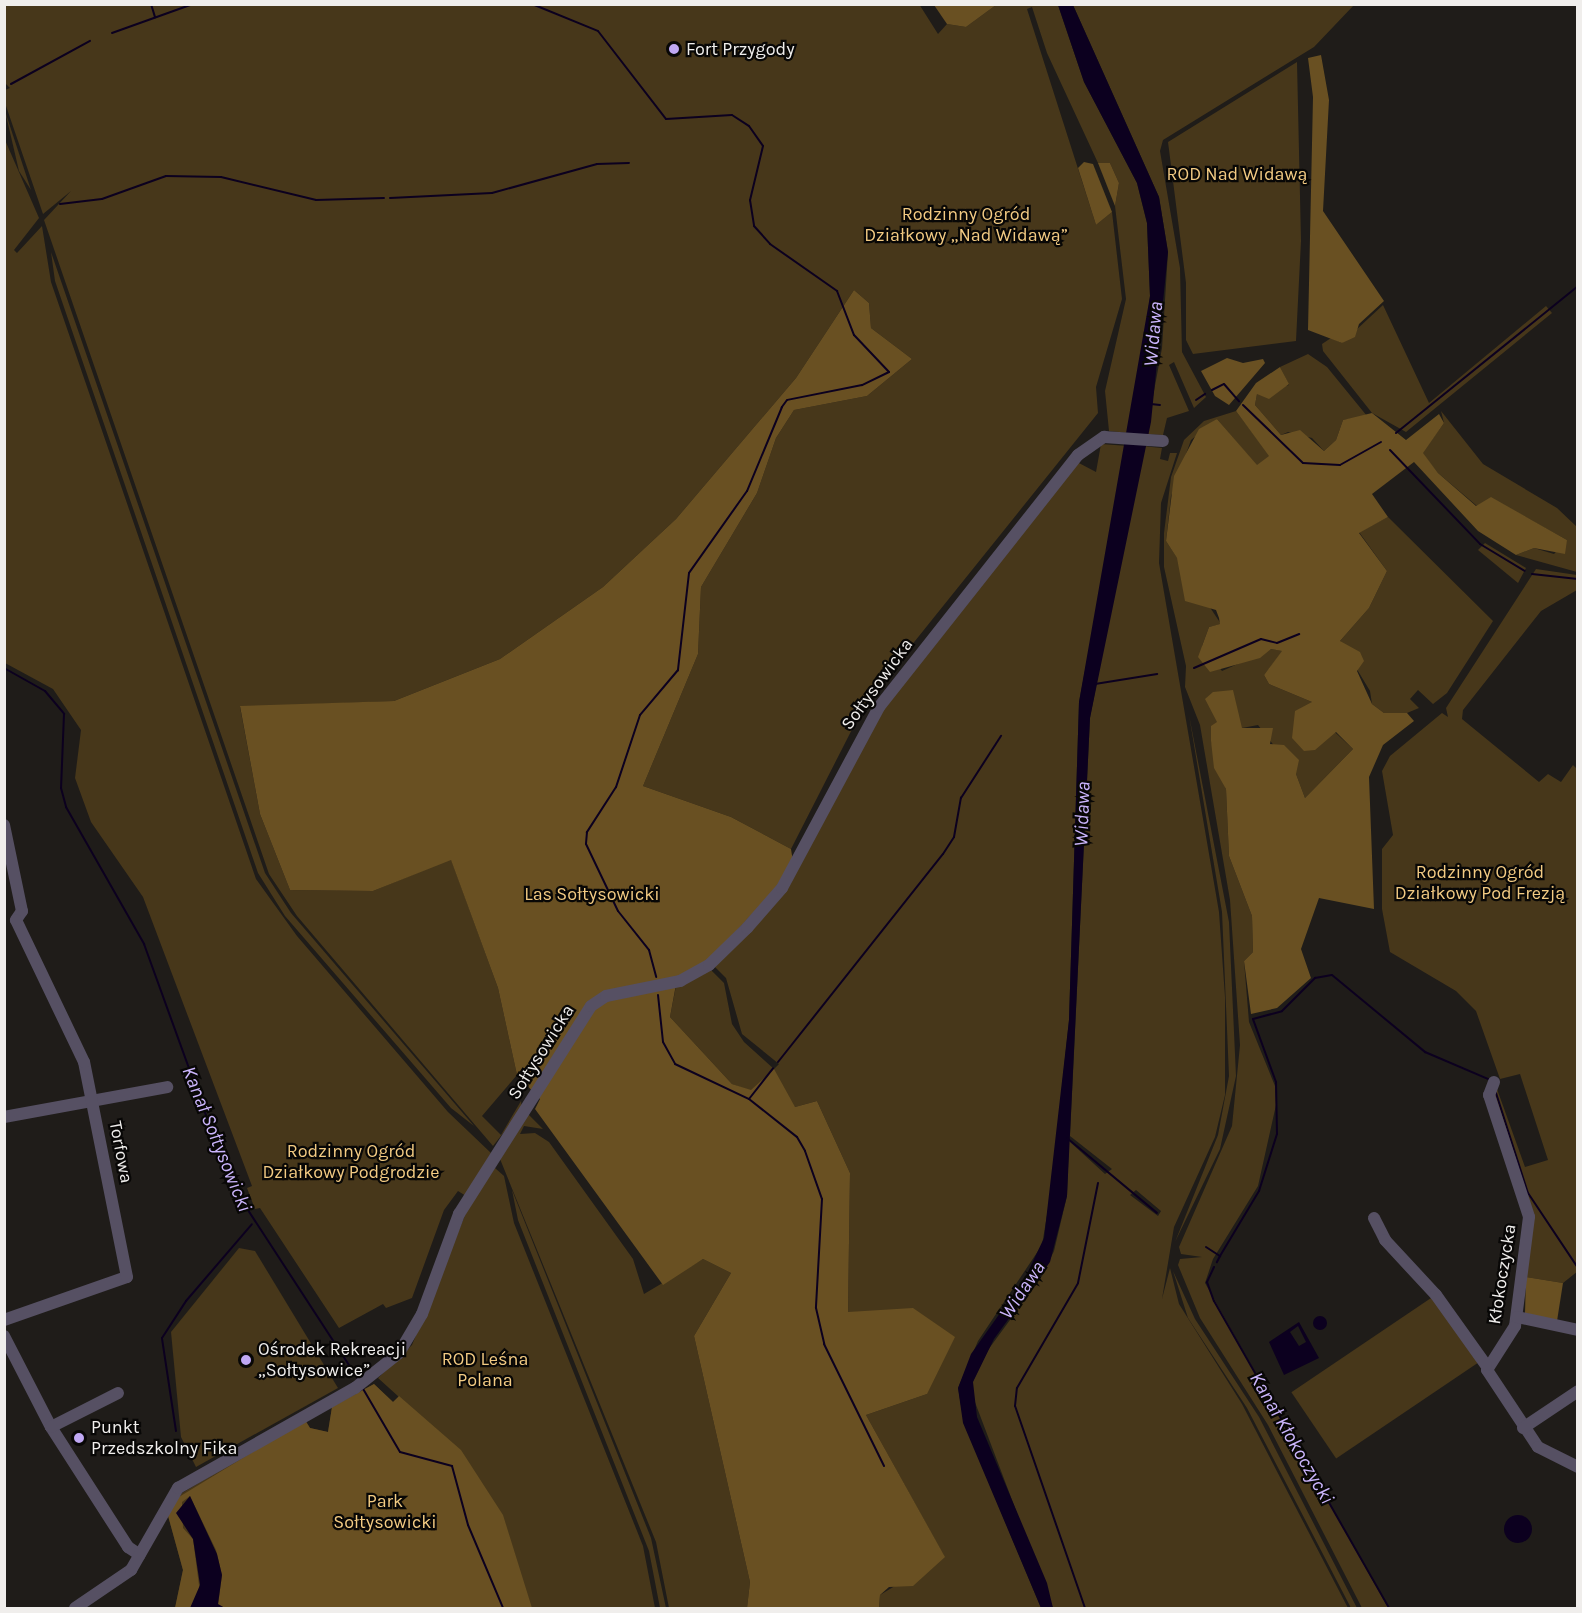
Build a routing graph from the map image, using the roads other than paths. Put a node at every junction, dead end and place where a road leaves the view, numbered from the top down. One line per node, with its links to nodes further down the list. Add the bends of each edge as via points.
1 (1163, 441): 19 (street, Sołtysowicka, via 1111,437 1093,442 1078,455 879,707 768,905 692,975 663,988 606,996 591,1006 459,1214 412,1336 368,1380 178,1488)
2 (4, 825): 3 (street, Torfowa, via 22,911)
3 (10, 919): 6 (street, Torfowa, via 74,1031)
4 (1494, 1082): 9 (street, Kłokoczycka, via 1489,1095 1529,1217)
5 (167, 1087): 6 (street)
6 (93, 1101): 7 (street); 10 (street, Torfowa, via 127,1277)
7 (4, 1117)
8 (1374, 1218): 13 (street, via 1385,1240 1436,1295)
9 (1517, 1317): 11 (street); 13 (street, Kłokoczycka, via 1512,1334)
10 (4, 1320)
11 (1578, 1330)
12 (4, 1336): 16 (street)
13 (1486, 1365): 17 (street)
14 (1578, 1391): 17 (street)
15 (118, 1393): 16 (street)
16 (51, 1427): 19 (street, via 128,1547)
17 (1523, 1428): 18 (street, via 1538,1448)
18 (1578, 1467)
19 (140, 1555): 20 (street, Sołtysowicka, via 122,1579)
20 (75, 1608)

